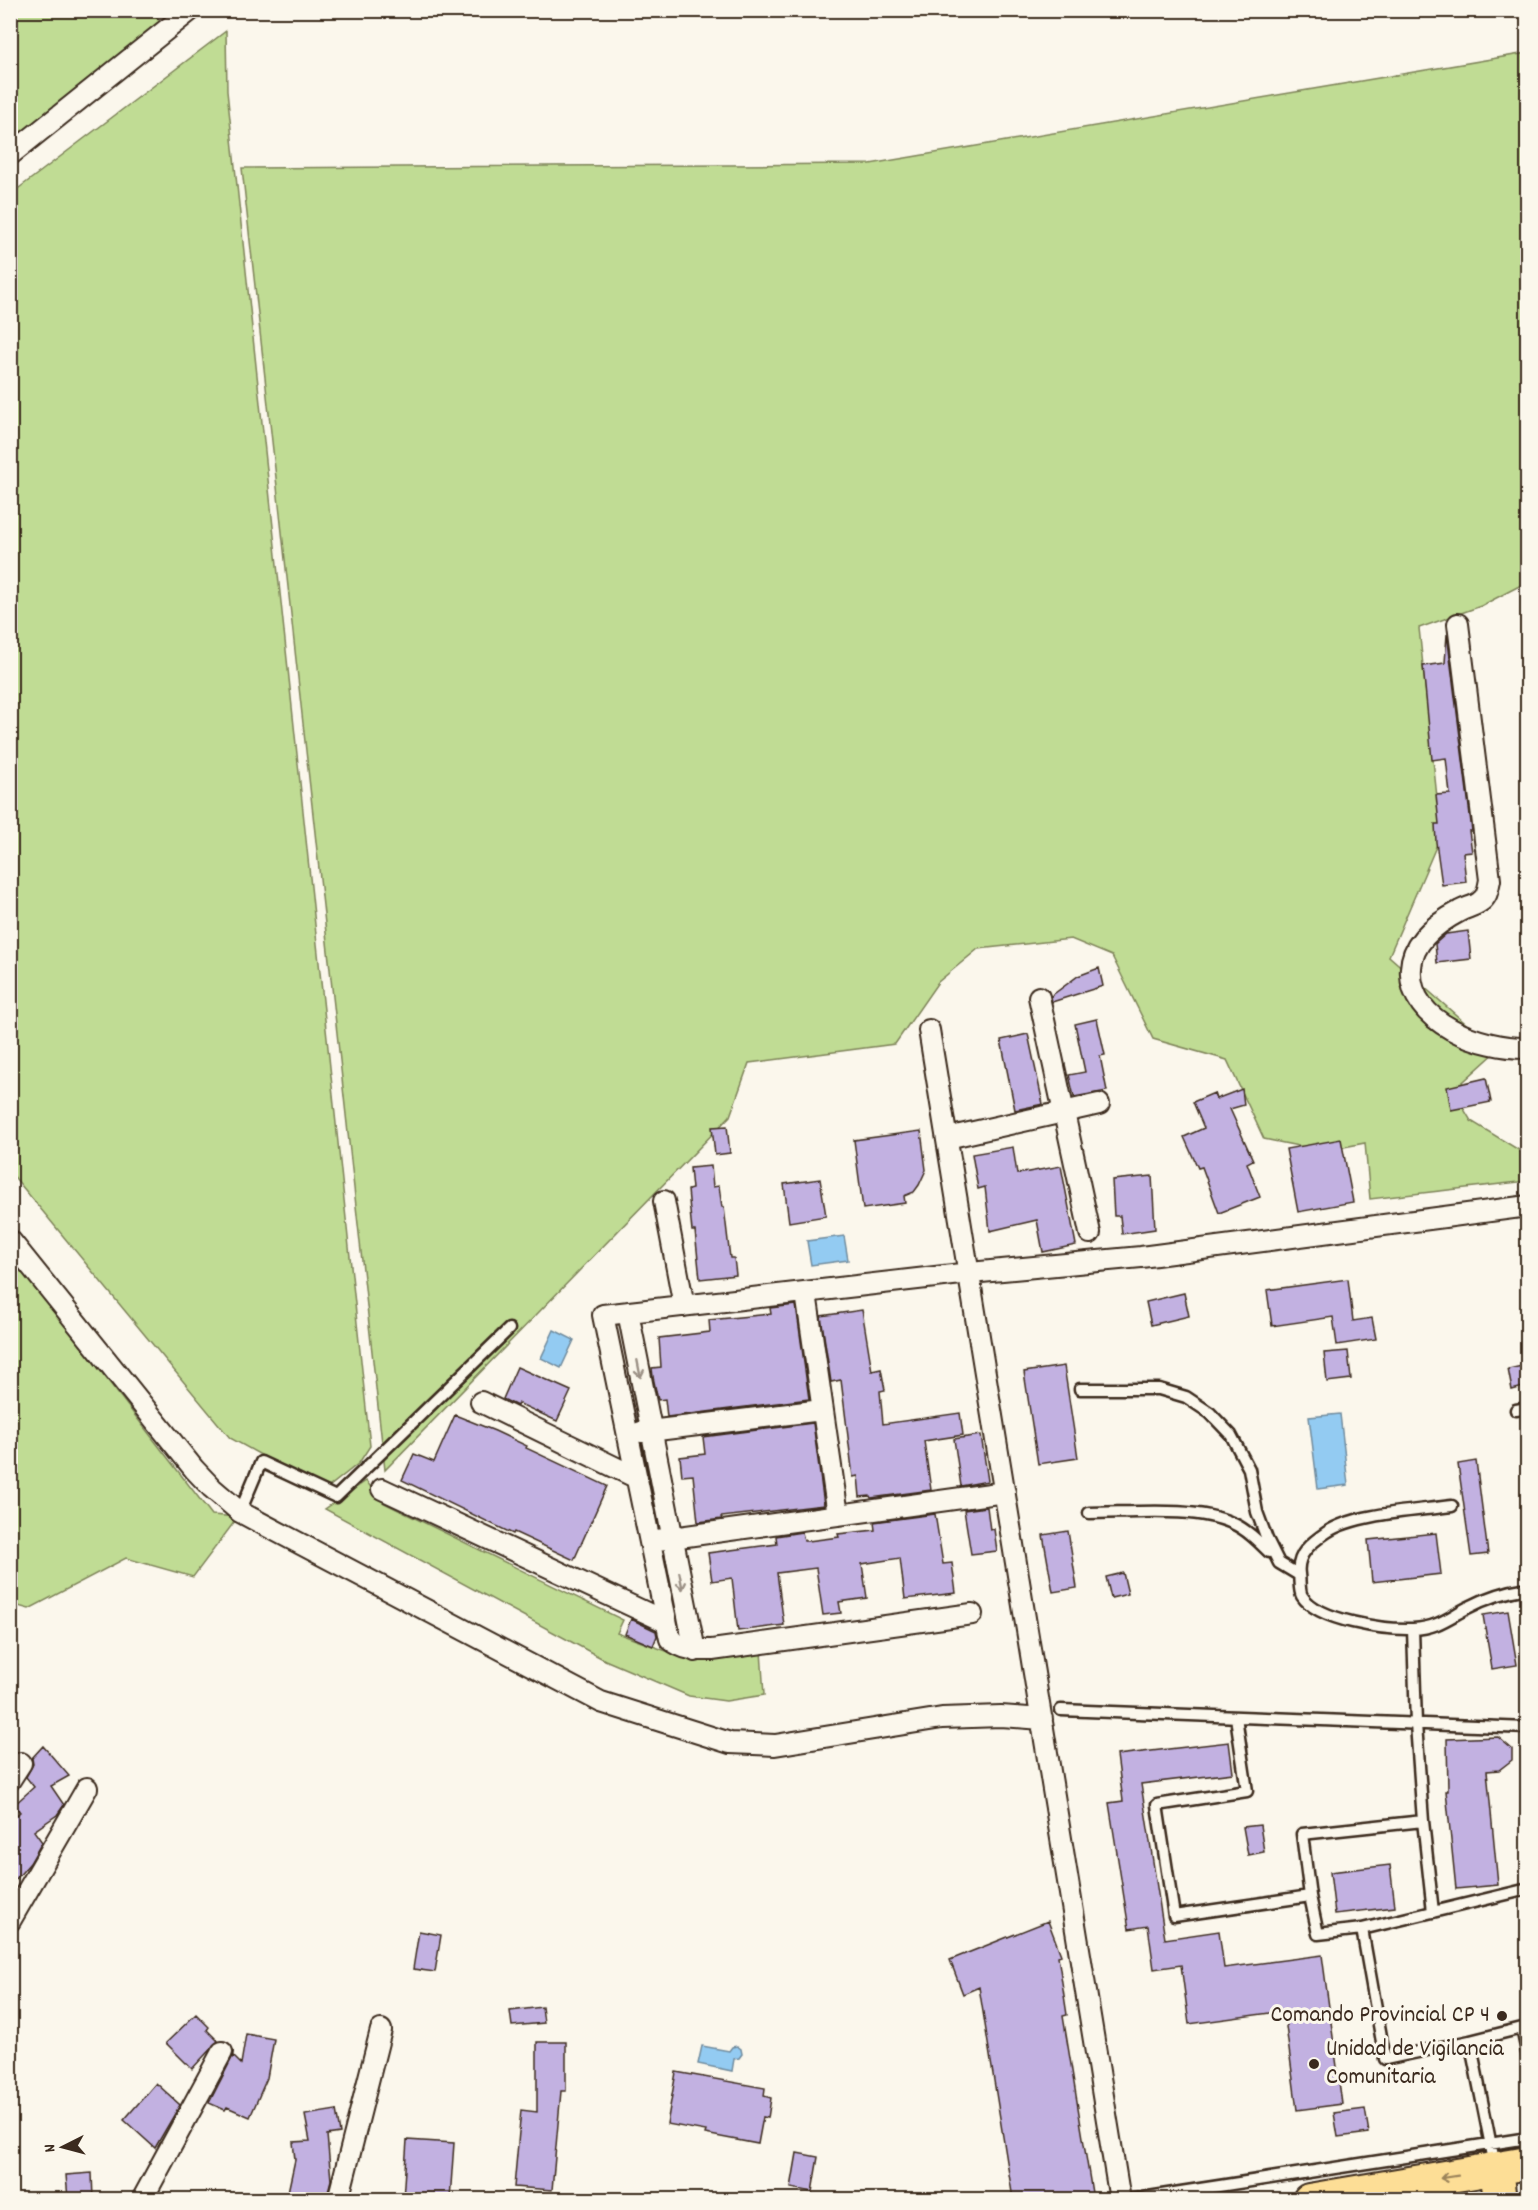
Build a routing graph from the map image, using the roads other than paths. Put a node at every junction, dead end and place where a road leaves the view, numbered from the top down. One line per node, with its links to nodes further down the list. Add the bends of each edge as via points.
1 (191, 10): 2 (street)
2 (10, 155)
3 (1458, 624): 6 (street, via 1490,880 1488,893 1481,901 1440,922 1417,947 1411,967 1413,986 1420,1003 1454,1031 1508,1048)
4 (1039, 997): 8 (street)
5 (929, 1030): 9 (street)
6 (1527, 1048)
7 (1099, 1104): 8 (street)
8 (1065, 1111): 9 (street); 12 (street)
9 (947, 1138): 14 (street)
10 (664, 1201): 16 (street)
11 (1527, 1206): 14 (street, via 1141,1257)
12 (1090, 1233)
13 (10, 1240): 30 (street, via 194,1469 212,1488)
14 (970, 1273): 15 (street); 28 (street)
15 (806, 1293): 16 (street); 22 (street)
16 (684, 1306): 17 (street)
17 (628, 1312): 24 (street, one-way to 24); 25 (street, via 603,1315)
18 (509, 1329): 30 (lane, via 336,1497 261,1462)
19 (1080, 1389): 35 (lane, via 1159,1389 1186,1398 1209,1413 1231,1435 1249,1469 1257,1512)
20 (481, 1402): 26 (street)
21 (1527, 1408): 23 (lane)
22 (822, 1410): 24 (street); 32 (street)
23 (1516, 1410)
24 (651, 1431): 25 (street); 33 (street)
25 (627, 1434): 26 (street)
26 (637, 1478): 34 (street)
27 (382, 1489): 39 (street)
28 (1005, 1492): 32 (street); 43 (street)
29 (1452, 1506): 36 (lane, via 1357,1520 1329,1531 1305,1549)
30 (242, 1508): 43 (street, via 601,1702 730,1743 775,1745 942,1718)
31 (1089, 1513): 35 (lane, via 1206,1515 1233,1523 1257,1539)
32 (838, 1515): 33 (street)
33 (673, 1539): 34 (street); 41 (street, one-way to 41)
34 (650, 1541): 39 (street)
35 (1279, 1563): 36 (lane)
36 (1299, 1575): 40 (lane, via 1301,1595 1316,1610 1342,1620)
37 (1527, 1588): 40 (lane, via 1468,1608 1439,1625)
38 (972, 1614): 41 (street)
39 (666, 1622): 41 (street, via 670,1639)
40 (1413, 1629): 45 (lane)
41 (694, 1650)
42 (1061, 1710): 44 (lane)
43 (1041, 1714): 66 (street)
44 (1236, 1717): 45 (lane); 52 (lane, via 1247,1791 1158,1805 1174,1916)
45 (1416, 1724): 46 (lane); 50 (lane)
46 (1527, 1728)
47 (21, 1762): 48 (street)
48 (10, 1780)
49 (87, 1788): 54 (street)
50 (1423, 1821): 52 (lane, via 1302,1834); 53 (lane)
51 (1527, 1889): 53 (lane)
52 (1310, 1896): 55 (lane, via 1318,1934)
53 (1433, 1912): 55 (lane)
54 (10, 1921)
55 (1362, 1929): 58 (lane, via 1385,2059)
56 (1525, 2028): 58 (lane); 60 (lane)
57 (381, 2030): 65 (street)
58 (1470, 2041): 63 (lane)
59 (222, 2052): 64 (street)
60 (1527, 2057)
61 (1527, 2138): 67 (lane)
62 (1527, 2163): 63 (main road)
63 (1498, 2184): 68 (main road, one-way to 68)
64 (142, 2199)
65 (338, 2199)
66 (1120, 2199)
67 (1129, 2199)
68 (1310, 2199)

